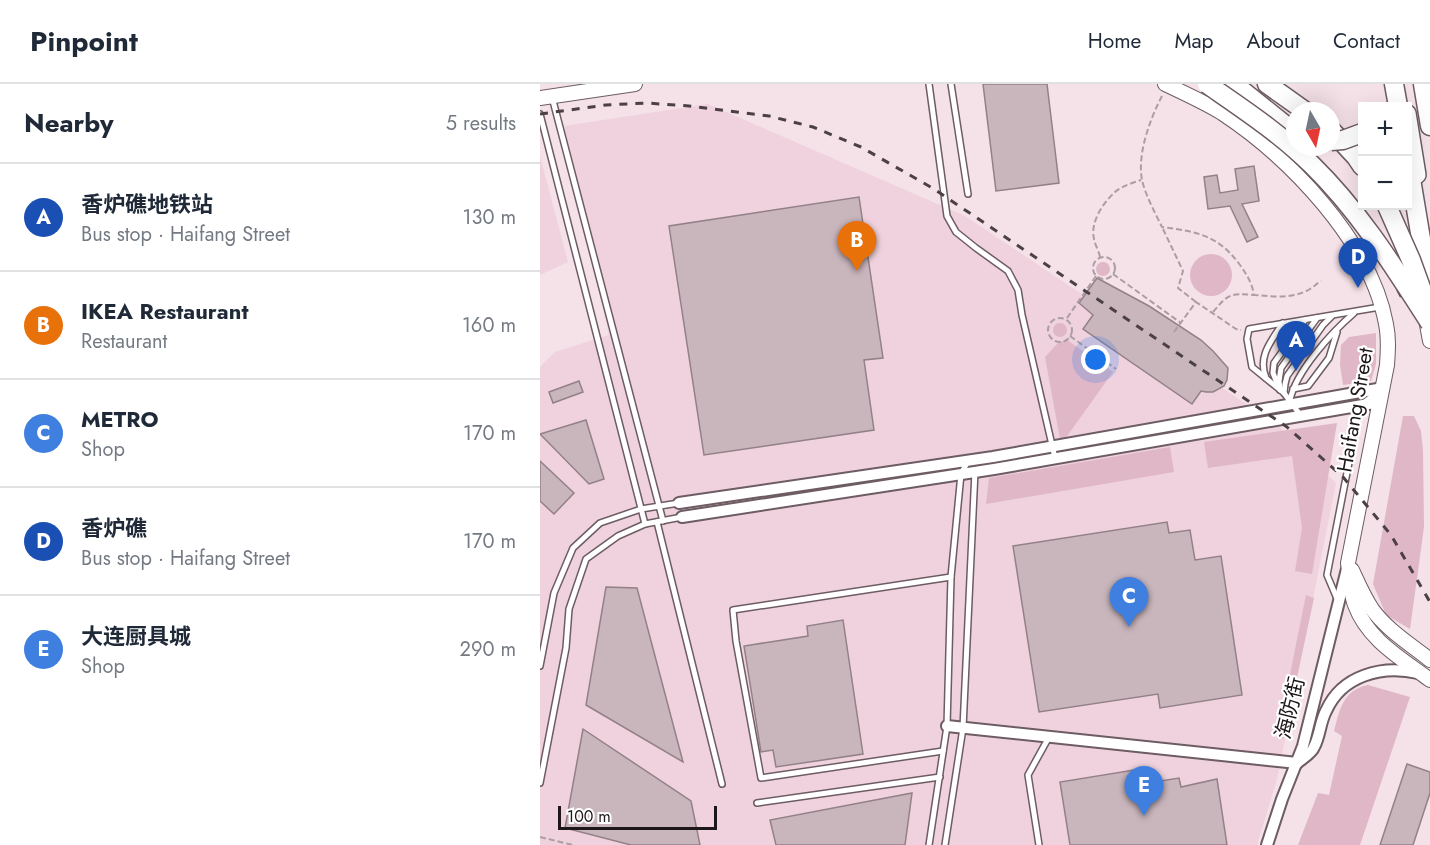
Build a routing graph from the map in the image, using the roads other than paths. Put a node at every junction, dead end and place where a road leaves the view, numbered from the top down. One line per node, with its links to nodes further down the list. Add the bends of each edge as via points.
1 (635, 84): 10 (street)
2 (929, 84): 45 (lane, via 947,216 956,232 1008,271 1018,290)
3 (951, 84): 22 (lane)
4 (1167, 84): 12 (street, Haifang Street)
5 (1207, 84): 34 (highway, bridge, via 1312,164 1382,248)
6 (1219, 84): 12 (street)
7 (1233, 84): 14 (highway)
8 (1267, 84): 11 (highway)
9 (1426, 91): 15 (highway)
10 (546, 98): 51 (lane)
11 (1292, 102)
12 (1220, 112): 27 (street, Haifang Street, via 1293,171 1328,211 1371,276)
13 (540, 114): 52 (lane)
14 (1286, 126)
15 (1430, 126)
16 (1358, 134): 18 (highway, bridge)
17 (1340, 140): 20 (highway)
18 (1340, 140)
19 (1412, 142): 25 (main road)
20 (1358, 160)
21 (1412, 190): 26 (highway)
22 (969, 194)
23 (1389, 210): 29 (highway, bridge, via 1412,260)
24 (1408, 210): 36 (street)
25 (1430, 246)
26 (1430, 293)
27 (1382, 307): 28 (lane); 38 (street, Haifang Street, via 1389,346)
28 (1355, 312): 30 (lane); 35 (lane)
29 (1430, 314)
30 (1333, 315): 31 (lane); 40 (lane, via 1287,376)
31 (1317, 318): 32 (lane); 40 (lane, via 1281,368)
32 (1305, 320): 33 (lane); 40 (lane, via 1274,363 1274,379)
33 (1283, 323): 37 (lane, via 1265,351 1262,365); 37 (lane, via 1249,329 1252,367)
34 (1430, 323)
35 (1339, 327): 39 (lane); 39 (lane, via 1329,358 1308,386)
36 (1430, 341)
37 (1266, 379): 40 (lane)
38 (1383, 388): 41 (street); 42 (street, Haifang Street); 43 (lane)
39 (1292, 389): 41 (lane)
40 (1282, 392): 41 (lane)
41 (1291, 402): 44 (lane); 45 (street)
42 (1380, 402): 43 (street); 56 (street, Haifang Street)
43 (1359, 406): 44 (street); 58 (lane, via 1327,575)
44 (1301, 416): 46 (street)
45 (1052, 447): 46 (lane); 47 (street)
46 (1055, 458): 48 (street)
47 (968, 461): 48 (lane); 49 (lane); 50 (street)
48 (975, 472): 49 (street); 63 (lane)
49 (961, 474): 53 (street); 57 (lane)
50 (679, 503): 51 (lane)
51 (659, 506): 52 (lane); 54 (lane)
52 (641, 509): 55 (lane); 60 (lane, via 600,524 573,548 554,593)
53 (682, 517): 54 (lane)
54 (660, 522): 55 (lane); 69 (lane)
55 (645, 524): 68 (lane, via 618,536 586,559 569,609 566,648)
56 (1348, 563): 58 (street, 海防街); 59 (street, via 1371,608); 61 (street, Haifang Street, via 1354,603 1364,625 1383,645)
57 (951, 577): 62 (lane); 65 (lane, via 732,610 761,778)
58 (1339, 602): 66 (street, 海防街)
59 (1430, 660)
60 (540, 666)
61 (1426, 677): 66 (street, 海防街, via 1408,671 1381,671 1354,679 1327,707 1314,749)
62 (947, 726): 63 (street); 65 (lane)
63 (963, 728): 64 (street); 72 (lane)
64 (1048, 737): 66 (street); 73 (lane, via 1028,775)
65 (944, 751): 67 (lane)
66 (1297, 763): 74 (street)
67 (940, 777): 70 (lane); 71 (lane)
68 (540, 783)
69 (722, 784)
70 (757, 803)
71 (929, 845)
72 (945, 845)
73 (1039, 845)
74 (1267, 845)

